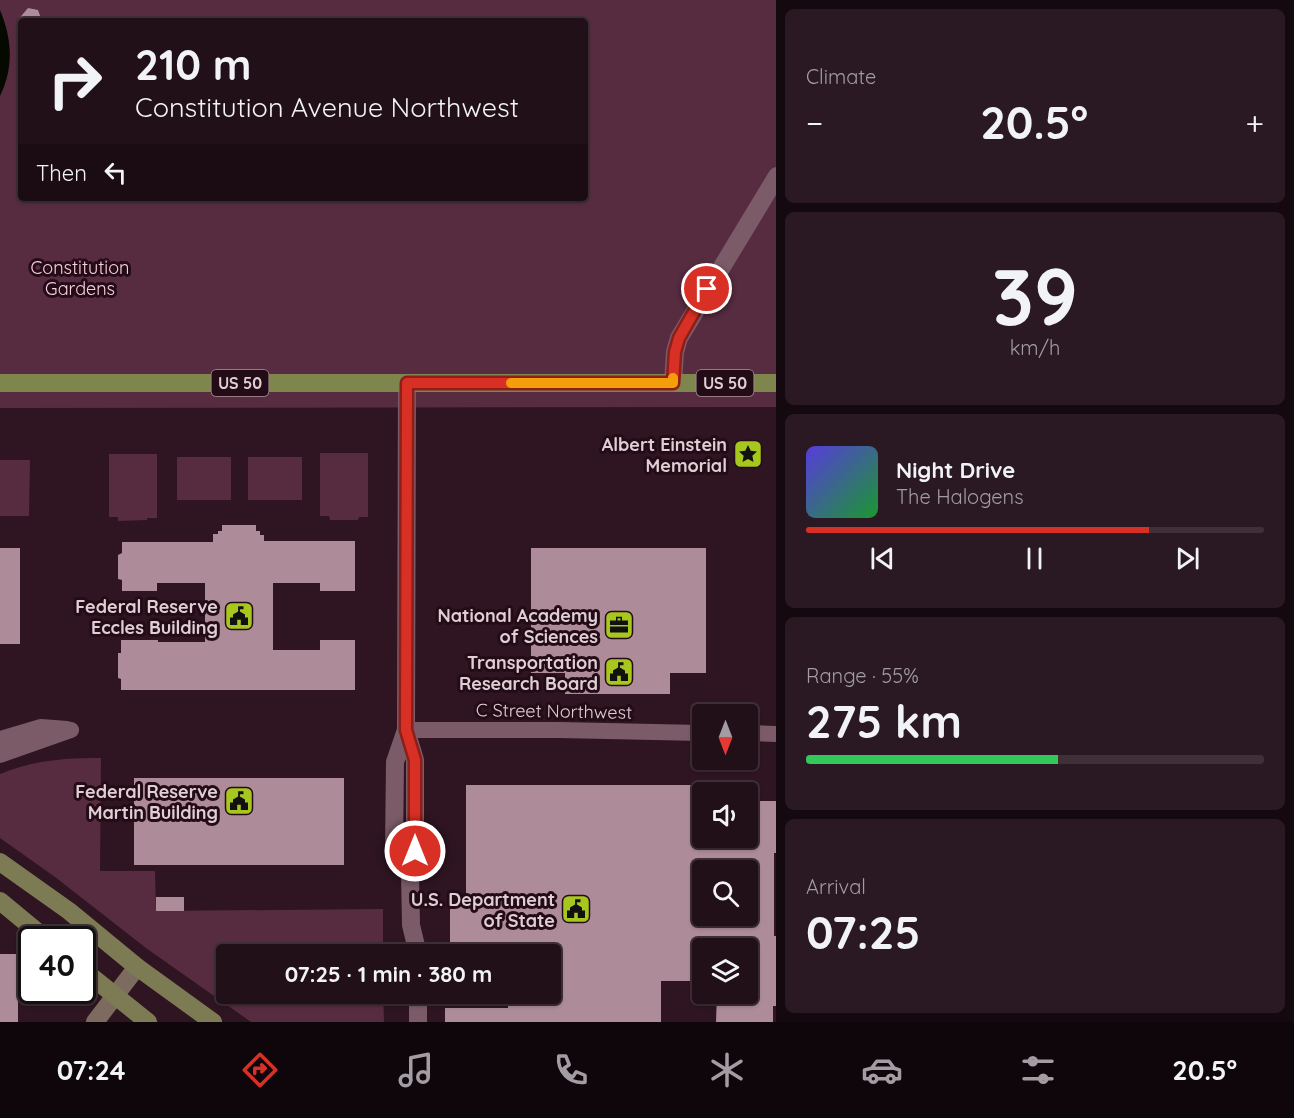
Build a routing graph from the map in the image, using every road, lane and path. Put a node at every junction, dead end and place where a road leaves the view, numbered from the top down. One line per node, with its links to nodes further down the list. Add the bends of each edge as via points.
1 (776, 178): 4 (street, via 679,338)
2 (0, 383): 3 (highway, US 50)
3 (407, 383): 4 (highway, US 50); 6 (street)
4 (673, 383): 5 (highway, US 50)
5 (776, 383)
6 (406, 730): 7 (street, C Street Northwest); 15 (street, via 415,760 415,851 410,875 411,925)
7 (692, 733)
8 (758, 734): 9 (street)
9 (776, 734)
10 (0, 739): 11 (street, via 41,727 71,730)
11 (0, 754)
12 (0, 861): 16 (main road)
13 (0, 902): 14 (main road)
14 (30, 926)
15 (416, 944)
16 (137, 967): 18 (main road); 22 (main road)
17 (96, 980): 18 (main road)
18 (114, 995): 20 (main road); 21 (main road)
19 (418, 1004): 23 (street)
20 (95, 1022)
21 (148, 1022)
22 (213, 1022)
23 (418, 1022)

